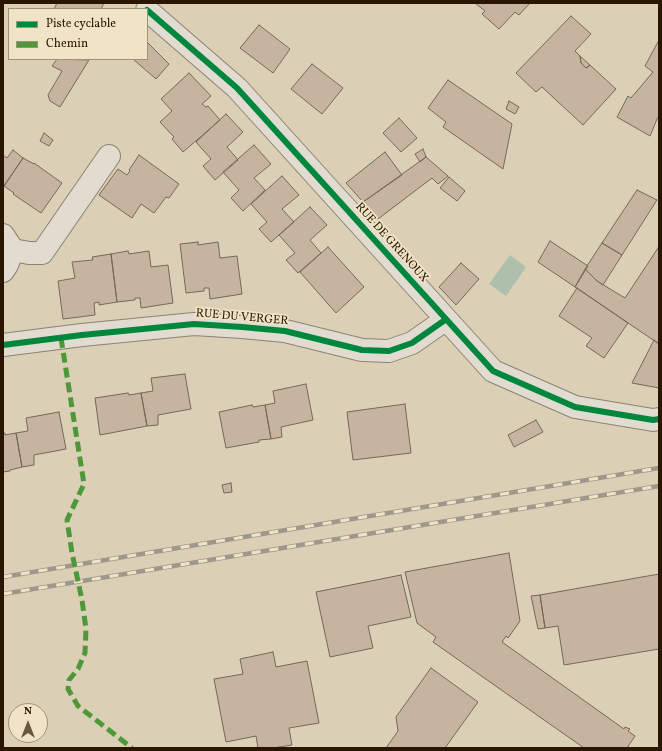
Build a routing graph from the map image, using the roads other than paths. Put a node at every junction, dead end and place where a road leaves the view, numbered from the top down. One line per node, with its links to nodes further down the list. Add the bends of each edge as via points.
1 (148, 11): 5 (street, RUE DE GRENOUX, via 237,88)
2 (109, 156): 3 (street, via 42,253 29,253)
3 (8, 242): 4 (street, via 7,265)
4 (3, 271)
5 (446, 320): 6 (street, RUE DU VERGER, via 412,343 389,351 362,350 285,331 194,324); 7 (street, RUE DE GRENOUX, via 493,371 575,407)
6 (3, 345)
7 (659, 420)

